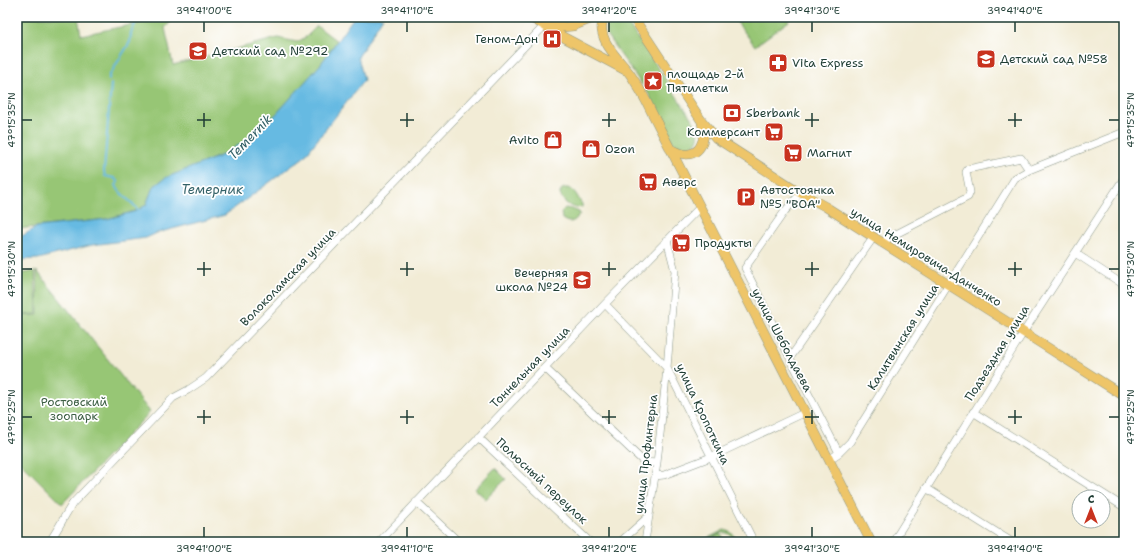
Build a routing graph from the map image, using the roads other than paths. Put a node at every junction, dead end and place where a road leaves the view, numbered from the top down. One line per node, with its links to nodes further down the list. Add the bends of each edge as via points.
1 (530, 17): 6 (main road)
2 (595, 17): 5 (main road)
3 (604, 17): 7 (main road, via 601,28 604,38)
4 (633, 17): 8 (main road)
5 (584, 20): 6 (main road, via 573,26)
6 (548, 24): 7 (main road, via 565,38); 39 (street, Волоколамская улица, via 206,378 167,404 73,503)
7 (628, 71): 10 (main road, via 647,102)
8 (701, 120): 10 (main road, via 705,133 699,148 683,154); 13 (main road, улица Немировича-Данченко, via 716,138)
9 (1124, 132): 11 (street, Калитвинская улица)
10 (670, 149): 14 (main road, улица Шеболдаева)
11 (1029, 170): 17 (street, via 1021,158 968,169 968,197); 20 (street, Калитвинская улица, via 1016,178)
12 (1124, 178): 18 (street, Подъездная улица)
13 (801, 193): 15 (main road, улица Немировича-Данченко); 23 (street, via 785,211 745,268)
14 (699, 208): 16 (street, Тоннельная улица); 27 (main road, улица Шеболдаева)
15 (873, 238): 17 (main road, улица Немировича-Данченко); 23 (street)
16 (667, 240): 21 (street, Тоннельная улица); 25 (street, улица Кропоткина, via 675,271)
17 (881, 243): 20 (main road, улица Немировича-Данченко)
18 (1075, 253): 19 (street); 22 (street, Подъездная улица)
19 (1124, 285)
20 (949, 286): 22 (main road, улица Немировича-Данченко); 30 (street, Калитвинская улица, via 850,442)
21 (605, 304): 24 (street, Тоннельная улица); 25 (street)
22 (1023, 333): 26 (main road, улица Немировича-Данченко); 28 (street, Подъездная улица)
23 (790, 358): 30 (street)
24 (545, 368): 29 (street, Тоннельная улица); 33 (street, via 644,462)
25 (667, 368): 31 (street, улица Кропоткина); 33 (street, улица Профинтерна)
26 (1124, 396)
27 (806, 412): 31 (street); 32 (main road, улица Шеболдаева)
28 (973, 412): 35 (street, Подъездная улица); 37 (street)
29 (478, 437): 36 (street, Тоннельная улица); 42 (street, Полюсный переулок)
30 (839, 453): 32 (street, Калитвинская улица)
31 (711, 457): 34 (street); 45 (street, улица Кропоткина)
32 (830, 459): 46 (main road, улица Шеболдаева)
33 (657, 462): 34 (street, улица Профинтерна)
34 (655, 476): 38 (street, улица Профинтерна)
35 (926, 488): 47 (street, Подъездная улица); 48 (street)
36 (416, 502): 40 (street, Тоннельная улица); 41 (street)
37 (1124, 507)
38 (649, 516): 43 (street); 44 (street, улица Профинтерна)
39 (49, 542)
40 (378, 542)
41 (459, 542)
42 (590, 542)
43 (620, 542)
44 (645, 542)
45 (754, 542)
46 (872, 542)
47 (892, 542)
48 (1012, 542)

